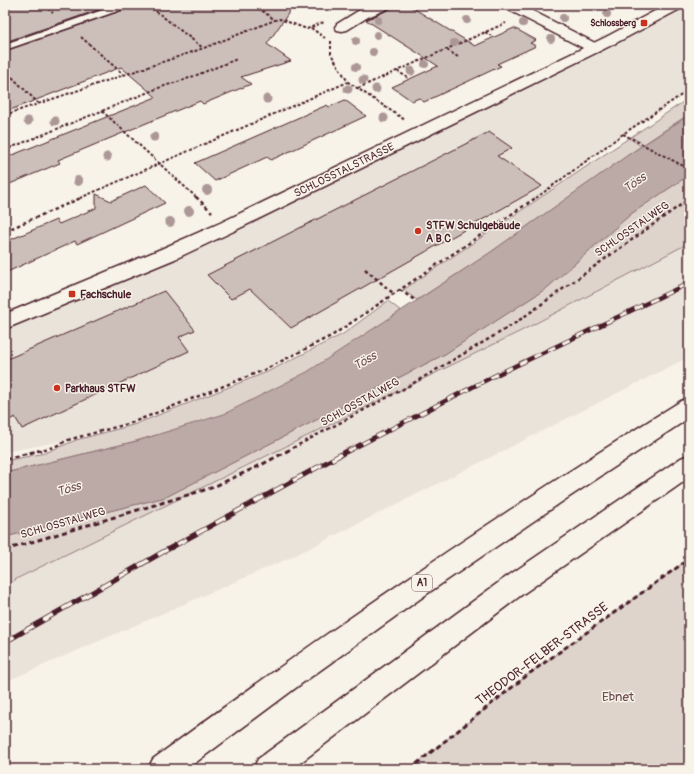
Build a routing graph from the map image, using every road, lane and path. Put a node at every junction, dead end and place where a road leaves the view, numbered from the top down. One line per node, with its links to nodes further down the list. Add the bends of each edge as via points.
1 (126, 5): 9 (lane)
2 (148, 5): 15 (path)
3 (254, 5): 8 (path)
4 (384, 5): 10 (main road)
5 (510, 5): 7 (main road)
6 (677, 5): 16 (main road, SCHLOSSTALSTRASSE)
7 (528, 13): 12 (path); 16 (main road)
8 (275, 20): 11 (path, via 280,19); 15 (path)
9 (68, 25): 14 (lane); 22 (path)
10 (342, 26): 11 (path, via 324,22)
11 (310, 28): 24 (path, via 332,42 331,54)
12 (485, 32): 13 (path); 17 (path)
13 (493, 37)
14 (5, 47)
15 (204, 48): 22 (path)
16 (594, 48): 30 (main road, SCHLOSSTALSTRASSE)
17 (446, 49): 18 (path); 21 (path)
18 (458, 57)
19 (237, 59): 28 (path)
20 (5, 70): 27 (path)
21 (397, 71): 23 (path); 25 (path)
22 (124, 75): 27 (path)
23 (410, 79)
24 (348, 82): 25 (path); 33 (path)
25 (358, 88): 30 (path)
26 (689, 90): 31 (path)
27 (38, 103): 29 (path)
28 (102, 111): 32 (path); 33 (path)
29 (5, 115)
30 (423, 132): 42 (main road, SCHLOSSTALSTRASSE, via 228,227)
31 (623, 134): 34 (path); 39 (path, via 554,186)
32 (5, 150)
33 (160, 164): 36 (path); 37 (path)
34 (689, 169)
35 (689, 200): 46 (path, SCHLOSSTALWEG, via 511,326 398,392 261,465 211,488)
36 (213, 214)
37 (5, 231)
38 (366, 269): 40 (path)
39 (400, 290): 40 (path); 41 (path)
40 (394, 294): 44 (path, via 333,335 264,370 131,423)
41 (416, 301)
42 (5, 322)
43 (689, 407): 48 (main road, A1, via 414,589)
44 (5, 459)
45 (689, 465): 49 (main road, via 511,588)
46 (5, 550)
47 (689, 559): 50 (path, THEODOR-FELBER-STRASSE, via 530,673)
48 (163, 769)
49 (268, 769)
50 (410, 769)

